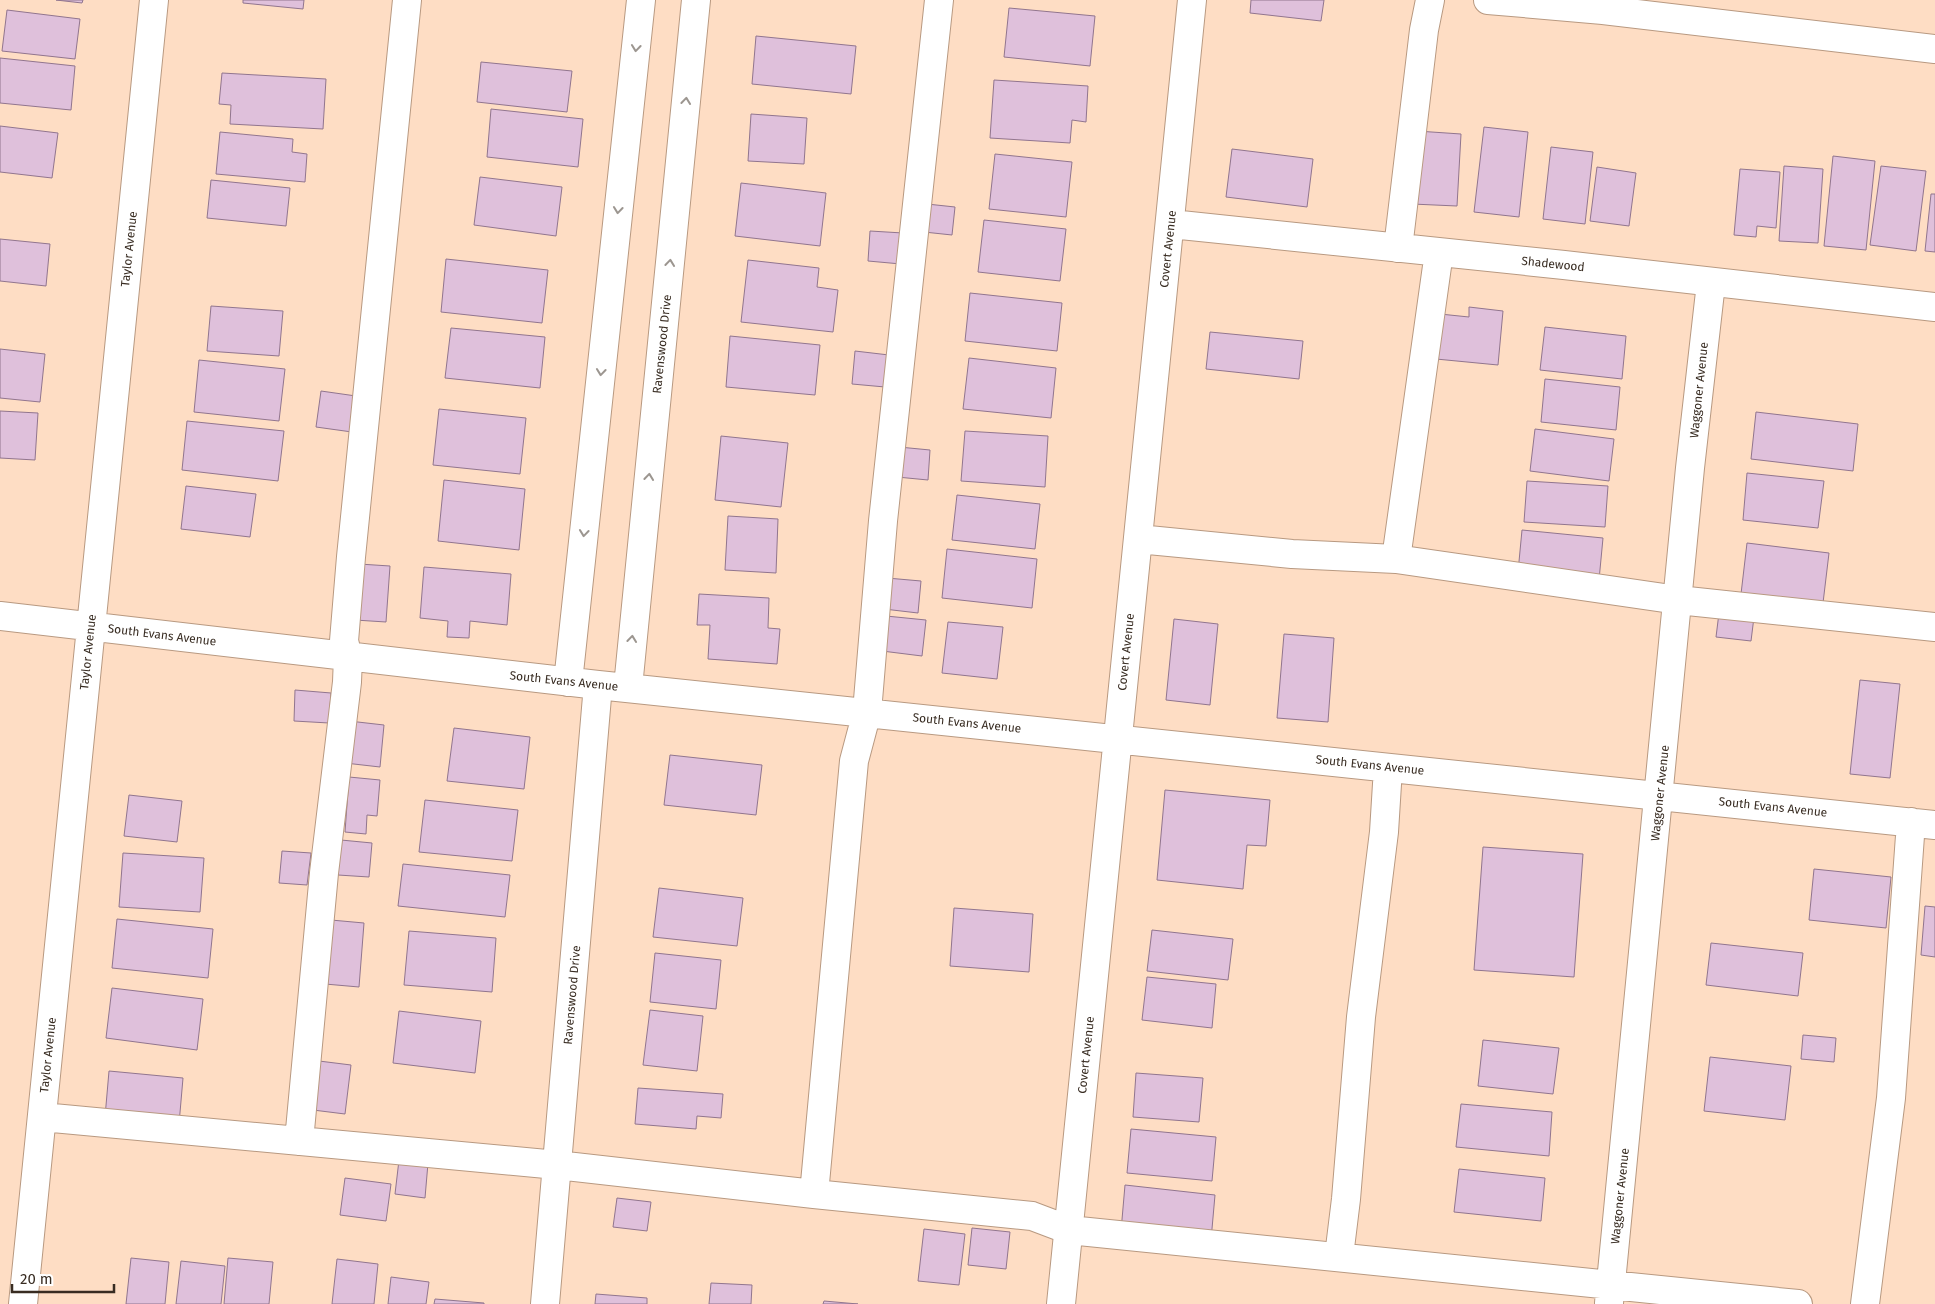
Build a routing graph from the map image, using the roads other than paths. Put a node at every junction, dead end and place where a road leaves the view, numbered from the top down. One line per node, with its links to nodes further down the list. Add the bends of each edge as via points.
1 (154, 0): 19 (street, Taylor Avenue)
2 (407, 0): 21 (street, via 351,557 344,641)
3 (641, 0): 22 (street, one-way to 22)
4 (696, 0): 24 (street, Ravenswood Drive, one-way to 4)
5 (938, 0): 25 (street, via 883,521)
6 (1192, 0): 10 (street, Covert Avenue)
7 (1430, 0): 11 (street)
8 (1488, 0): 9 (street, via 1603,10)
9 (1935, 49)
10 (1171, 224): 11 (street, Shadewood); 15 (street, Covert Avenue)
11 (1398, 248): 12 (street, Shadewood)
12 (1439, 252): 13 (street, Shadewood); 16 (street)
13 (1711, 283): 14 (street, Shadewood); 17 (street, Waggoner Avenue)
14 (1935, 307)
15 (1138, 539): 16 (street, via 1292,554); 26 (street, Covert Avenue)
16 (1396, 559): 17 (street)
17 (1678, 600): 20 (street); 28 (street, Waggoner Avenue)
18 (0, 616): 19 (street, South Evans Avenue)
19 (91, 626): 21 (street, South Evans Avenue); 30 (street, Taylor Avenue)
20 (1935, 626)
21 (348, 657): 22 (street, South Evans Avenue); 31 (street)
22 (568, 682): 23 (street, South Evans Avenue)
23 (598, 685): 24 (street, South Evans Avenue); 32 (street, Ravenswood Drive)
24 (628, 687): 25 (street, South Evans Avenue)
25 (867, 712): 26 (street, South Evans Avenue); 33 (street, via 854,761)
26 (1117, 738): 27 (street, South Evans Avenue); 34 (street, Covert Avenue)
27 (1388, 768): 28 (street, South Evans Avenue); 35 (street)
28 (1660, 794): 29 (street, South Evans Avenue); 36 (street, Waggoner Avenue)
29 (1923, 823): 41 (street)
30 (42, 1117): 31 (street); 37 (street, Taylor Avenue)
31 (298, 1141): 32 (street)
32 (557, 1165): 33 (street); 38 (street, Ravenswood Drive)
33 (814, 1194): 34 (street, via 1032,1216)
34 (1068, 1230): 35 (street); 39 (street, Covert Avenue)
35 (1339, 1256): 36 (street)
36 (1610, 1295): 40 (street)
37 (23, 1304)
38 (545, 1304)
39 (1061, 1304)
40 (1798, 1304)
41 (1865, 1304)

